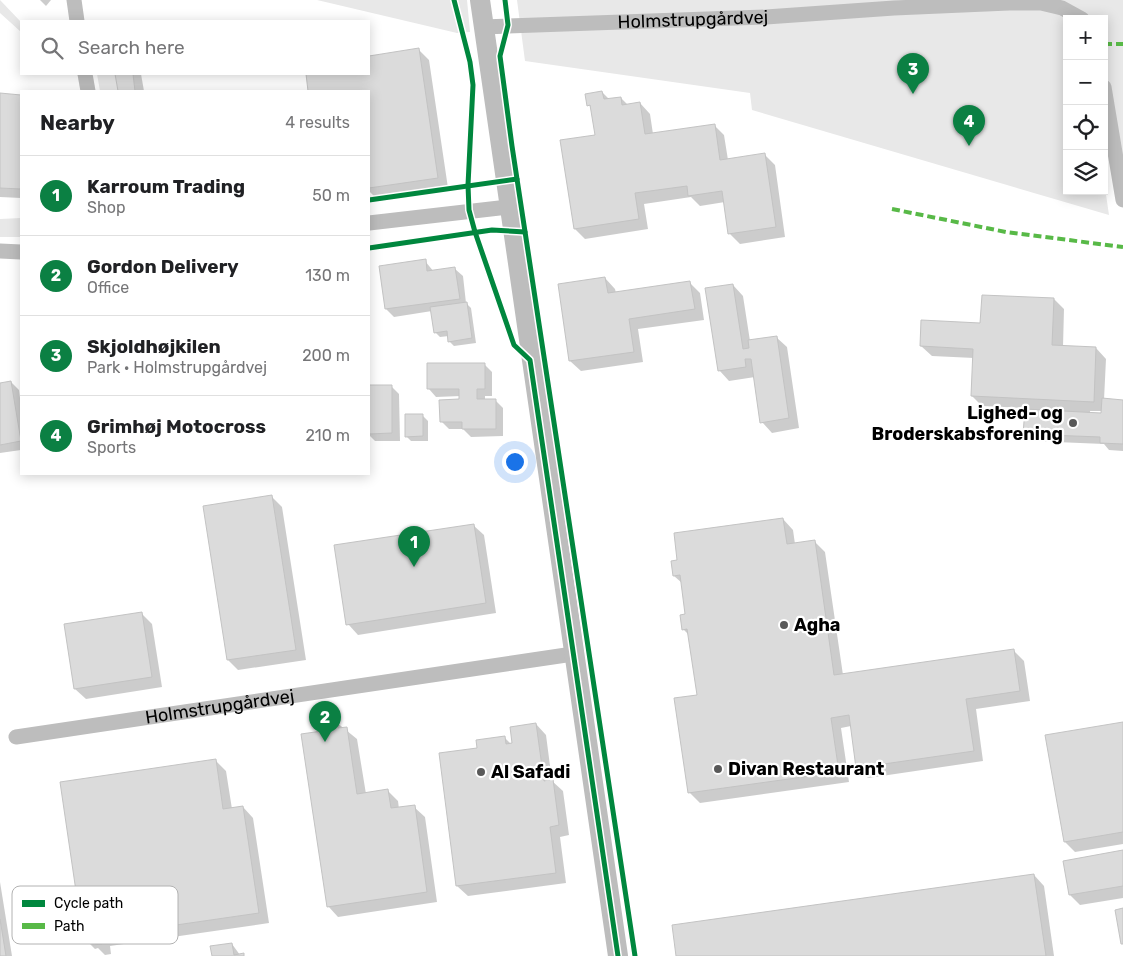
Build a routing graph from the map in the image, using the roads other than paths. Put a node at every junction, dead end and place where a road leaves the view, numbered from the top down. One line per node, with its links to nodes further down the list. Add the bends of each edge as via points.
1 (74, 0): 4 (street)
2 (480, 0): 5 (street)
3 (1075, 15): 5 (street, Holmstrupgårdvej, via 1041,3 1008,3)
4 (77, 20)
5 (483, 27): 10 (street)
6 (85, 75): 7 (street)
7 (88, 90)
8 (1107, 105): 9 (street)
9 (1123, 200)
10 (508, 206): 11 (street); 14 (street)
11 (370, 224)
12 (0, 251): 13 (street)
13 (20, 252)
14 (573, 654): 15 (street, Holmstrupgårdvej); 16 (street)
15 (16, 737)
16 (618, 956)

